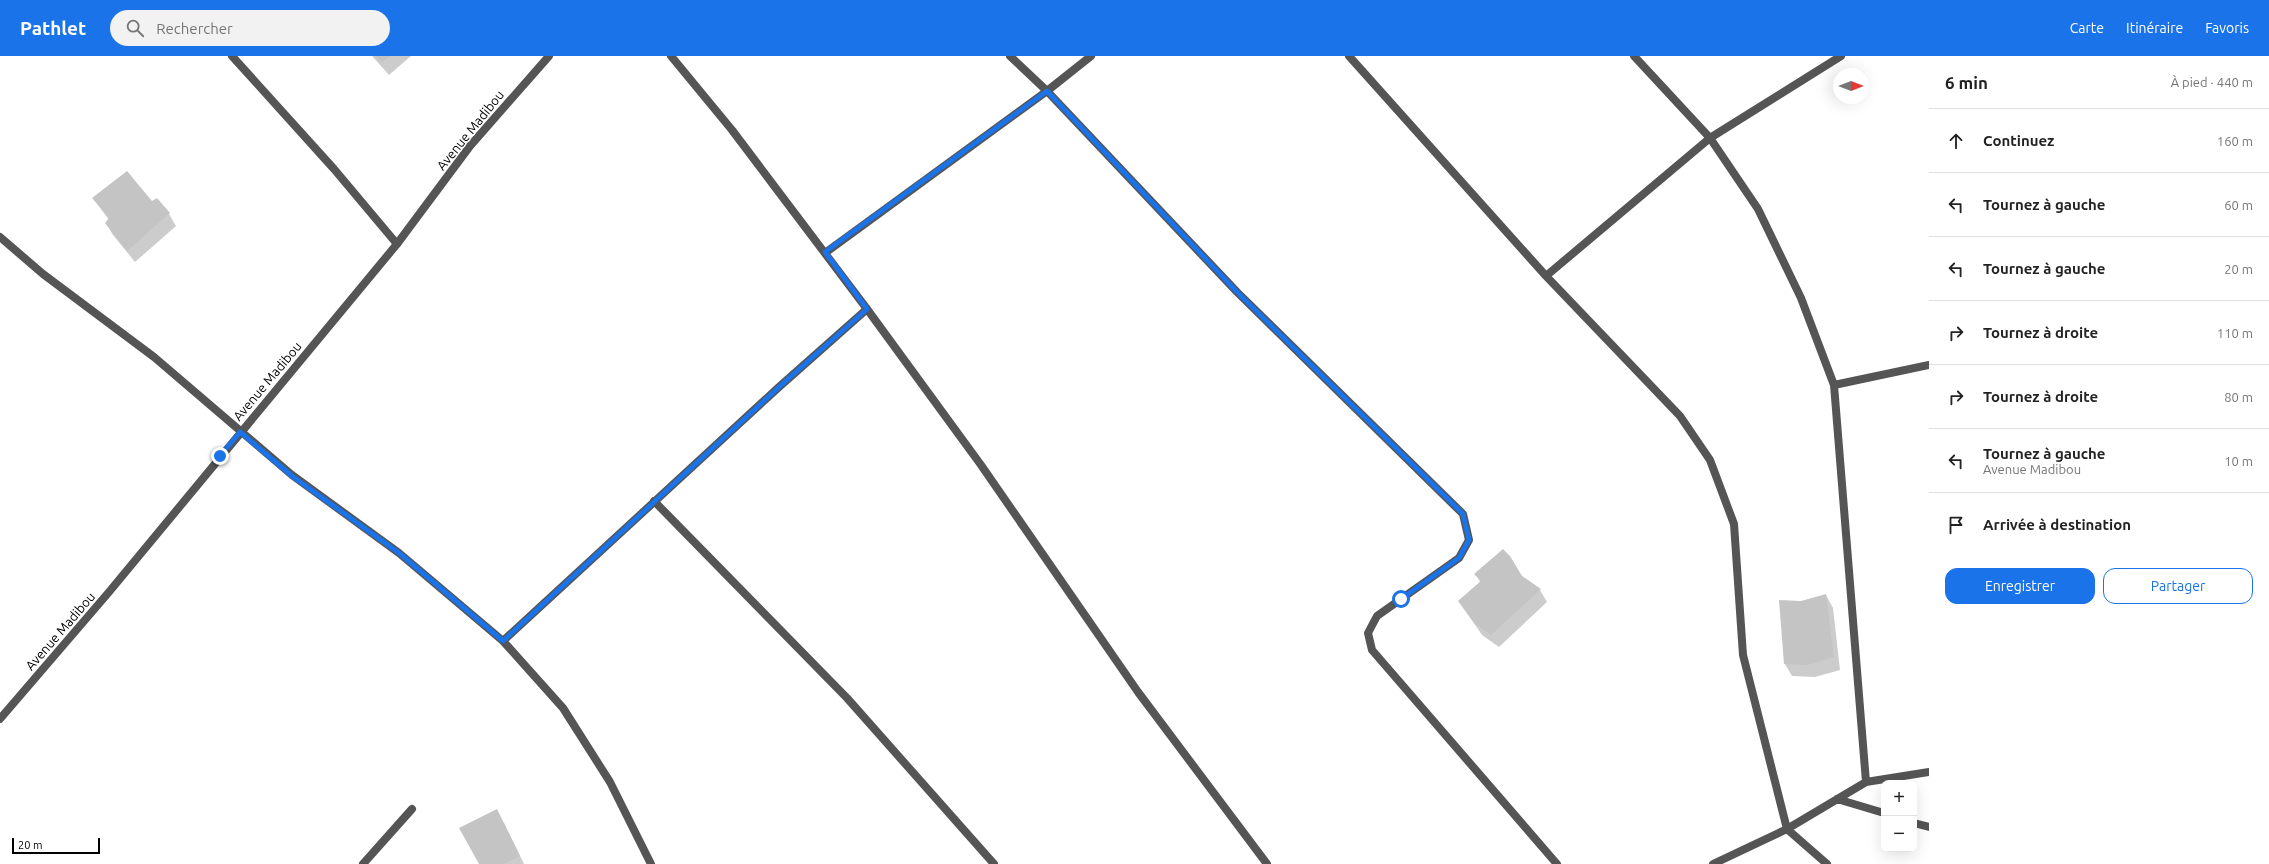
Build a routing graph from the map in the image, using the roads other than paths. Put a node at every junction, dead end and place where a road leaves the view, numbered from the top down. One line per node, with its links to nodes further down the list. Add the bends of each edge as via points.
1 (232, 56): 12 (street)
2 (548, 56): 12 (street, Avenue Madibou, via 470,146)
3 (671, 56): 13 (street, via 732,130)
4 (1010, 56): 9 (street)
5 (1091, 56): 9 (street)
6 (1349, 56): 14 (street)
7 (1634, 56): 10 (street)
8 (1841, 56): 10 (street)
9 (1047, 91): 13 (street); 34 (street, via 1237,292 1463,514 1469,540 1459,558 1377,616 1368,633 1372,650)
10 (1710, 138): 14 (street); 17 (street, via 1758,209 1801,298)
11 (0, 237): 18 (street, via 43,274 154,357)
12 (398, 244): 18 (street, Avenue Madibou)
13 (825, 252): 15 (street)
14 (1546, 276): 29 (street, via 1680,416 1710,460 1734,524 1743,655)
15 (867, 309): 19 (street); 33 (street, via 981,465 1138,692)
16 (1929, 365): 17 (street)
17 (1834, 386): 23 (street)
18 (240, 432): 20 (street, via 292,476 399,553); 21 (street, Avenue Madibou, via 109,592)
19 (654, 501): 20 (street); 32 (street, via 847,698)
20 (503, 641): 31 (street, via 563,708 610,782)
21 (0, 719)
22 (1929, 772): 23 (street)
23 (1866, 782): 24 (street)
24 (1837, 799): 26 (street); 29 (street)
25 (412, 809): 30 (street)
26 (1881, 813)
27 (1917, 824): 28 (street)
28 (1929, 827)
29 (1787, 829): 35 (street); 36 (street)
30 (363, 864)
31 (651, 864)
32 (994, 864)
33 (1267, 864)
34 (1557, 864)
35 (1713, 864)
36 (1827, 864)

